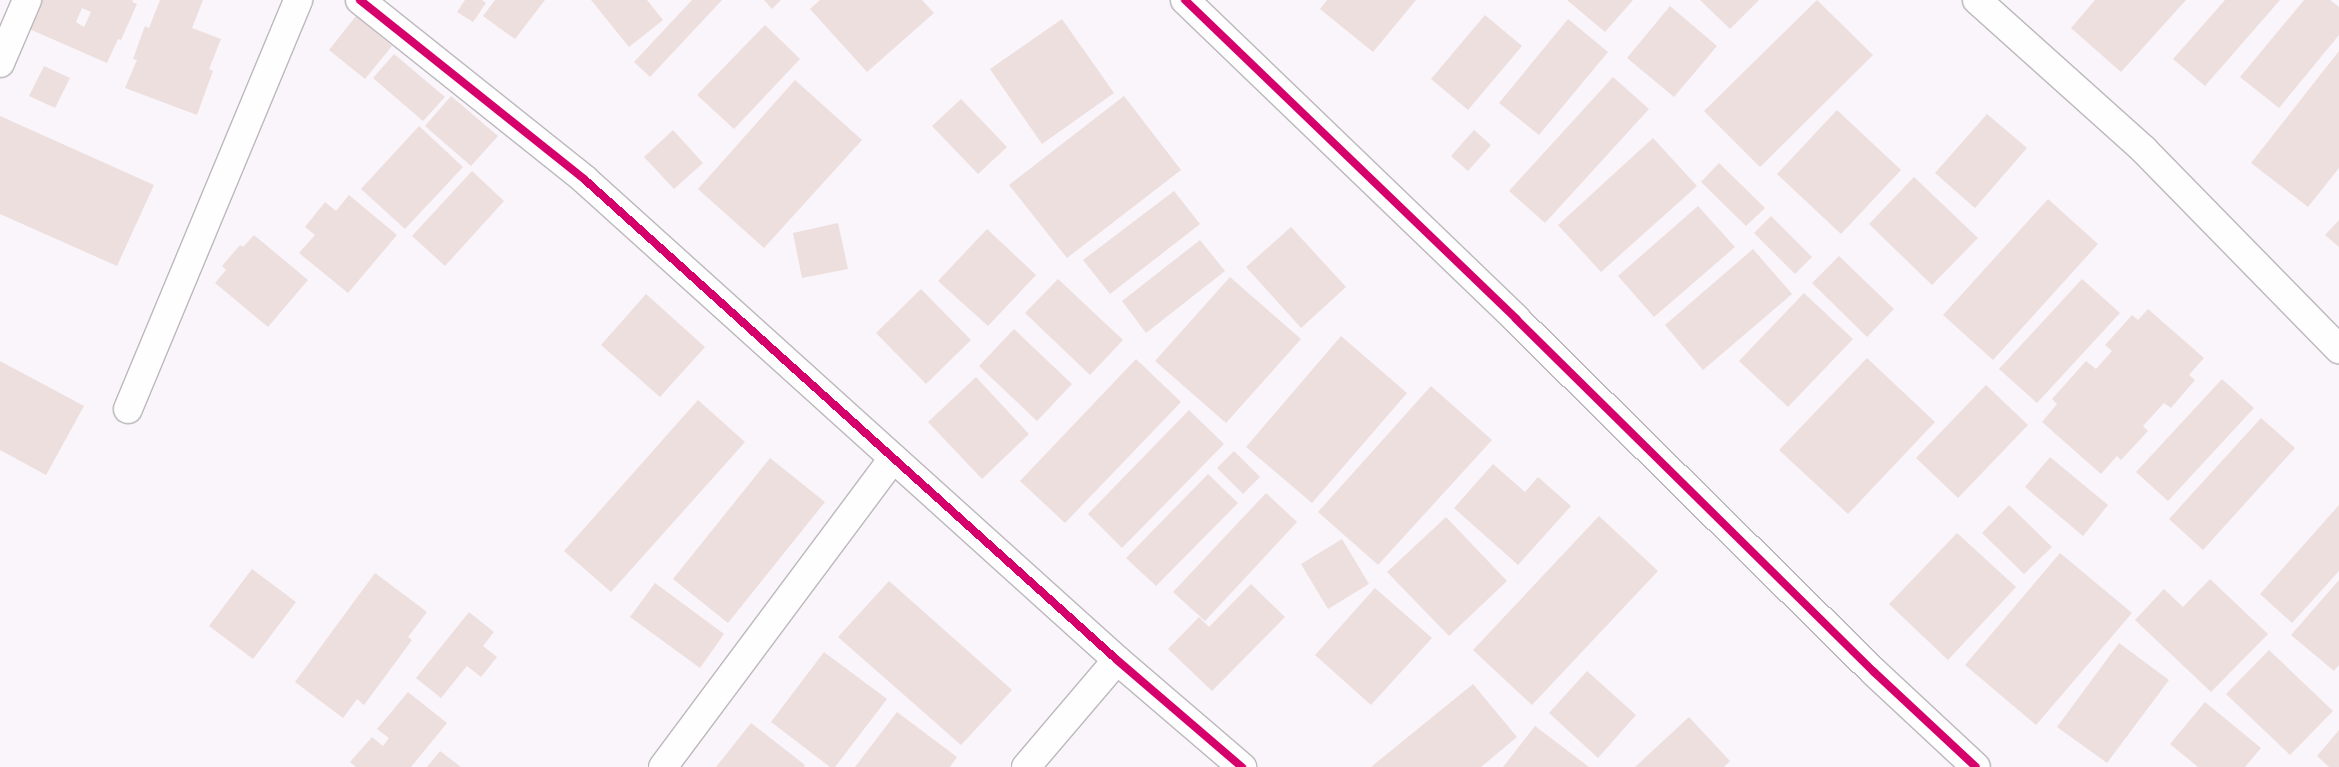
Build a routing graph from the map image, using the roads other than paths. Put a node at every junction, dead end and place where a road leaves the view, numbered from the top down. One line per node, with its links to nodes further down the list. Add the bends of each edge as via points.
1 (27, 0): 6 (street)
2 (298, 0): 8 (street)
3 (360, 0): 9 (street, via 584,180)
4 (1185, 0): 14 (street, via 1516,319 1874,672)
5 (1977, 0): 7 (street, via 2144,150)
6 (0, 62)
7 (2339, 349)
8 (128, 409)
9 (893, 458): 10 (street); 11 (street)
10 (1117, 660): 12 (street); 13 (street)
11 (663, 767)
12 (1026, 767)
13 (1242, 767)
14 (1976, 767)

